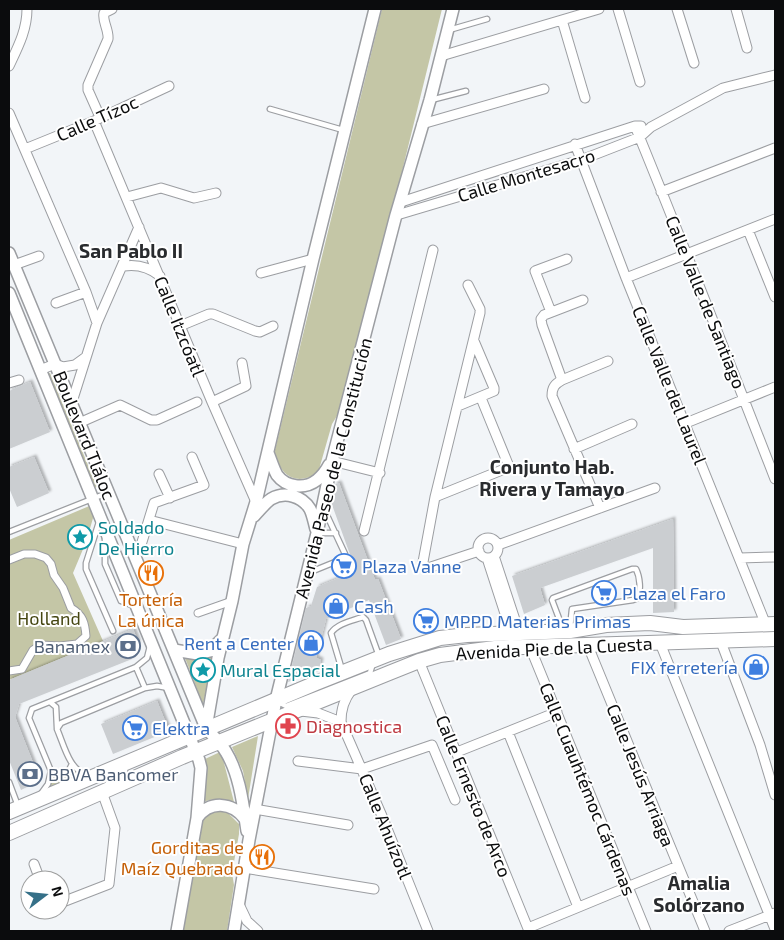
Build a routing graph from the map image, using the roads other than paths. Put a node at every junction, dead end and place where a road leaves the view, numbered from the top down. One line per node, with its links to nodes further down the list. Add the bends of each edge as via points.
1 (27, 9): 15 (street, via 27,23)
2 (112, 9): 25 (street, Calle Itzcóatl, via 104,12 108,39 88,85)
3 (376, 9): 29 (street)
4 (453, 9): 11 (street, Avenida Paseo de la Constitución)
5 (599, 9): 10 (street)
6 (618, 9): 17 (street)
7 (677, 9): 14 (street)
8 (736, 9): 12 (street)
9 (487, 19): 11 (lane)
10 (562, 20): 13 (street); 21 (street)
11 (448, 31): 13 (street, Avenida Paseo de la Constitución)
12 (748, 48)
13 (441, 56): 22 (street, Avenida Paseo de la Constitución)
14 (694, 63)
15 (9, 66)
16 (775, 75): 28 (street, Calle Montesacro, via 723,88)
17 (640, 82)
18 (169, 86): 25 (street, Calle Tízoc)
19 (544, 89): 26 (street)
20 (466, 91): 22 (lane)
21 (585, 98)
22 (430, 100): 26 (street, Avenida Paseo de la Constitución)
23 (270, 109): 29 (lane)
24 (9, 113): 33 (street)
25 (97, 119): 33 (street, Calle Tízoc); 37 (street, Calle Itzcóatl)
26 (422, 124): 38 (street, Avenida Paseo de la Constitución)
27 (635, 126): 28 (street, Calle Montesacro); 30 (street, Calle Valle de Santiago); 31 (street, Calle Montesacro)
28 (651, 127): 30 (street, Calle Montesacro)
29 (344, 131): 47 (street)
30 (640, 137): 34 (street, Calle Montesacro); 35 (street, Calle Valle de Santiago)
31 (575, 144): 34 (street, Calle Valle del Laurel); 38 (street, Calle Montesacro)
32 (775, 148): 35 (street)
33 (25, 149): 55 (street)
34 (581, 160): 39 (street, Calle Montesacro); 53 (street, Calle Valle del Laurel)
35 (661, 192): 44 (street, Calle Valle de Santiago)
36 (216, 193): 37 (street, via 194,198 156,188)
37 (127, 197): 41 (street, Calle Itzcóatl)
38 (401, 202): 39 (street, Avenida Paseo de la Constitución)
39 (397, 214): 88 (street, Avenida Paseo de la Constitución)
40 (775, 219): 42 (street)
41 (139, 227): 50 (street); 52 (street, Calle Itzcóatl)
42 (748, 230): 44 (street); 57 (street)
43 (433, 250): 89 (street)
44 (688, 252): 53 (street); 75 (street, Calle Valle de Santiago)
45 (9, 253): 49 (street, Boulevard Tláloc)
46 (39, 256): 49 (street)
47 (313, 259): 51 (street); 85 (street)
48 (567, 259): 60 (street, via 535,271)
49 (14, 265): 68 (street, Boulevard Tláloc)
50 (124, 266): 52 (street, via 146,267); 61 (street)
51 (261, 273)
52 (160, 277): 62 (street, Calle Itzcóatl)
53 (626, 278): 81 (street, Calle Valle del Laurel)
54 (468, 284): 64 (street, via 480,309)
55 (86, 292): 59 (street); 61 (street)
56 (9, 293): 69 (street, Boulevard Tláloc)
57 (775, 297)
58 (583, 300): 60 (street)
59 (56, 303)
60 (550, 312): 71 (street, via 542,317 542,325)
61 (97, 323): 65 (street)
62 (180, 326): 63 (street, via 209,314 260,332); 77 (street, Calle Itzcóatl)
63 (273, 326)
64 (474, 341): 74 (street, via 494,388); 79 (street)
65 (86, 356): 68 (street, via 75,365 63,367); 78 (street)
66 (608, 361): 71 (street)
67 (242, 363): 77 (street, via 246,386)
68 (55, 364): 69 (street); 78 (street, Boulevard Tláloc)
69 (40, 370): 95 (street, Boulevard Tláloc)
70 (19, 380): 72 (street)
71 (562, 380): 83 (street, via 553,387 552,396)
72 (9, 383)
73 (775, 387): 75 (street)
74 (481, 398): 79 (street); 94 (street, via 507,468)
75 (746, 400): 81 (street); 86 (street, Calle Valle de Santiago)
76 (196, 402): 80 (street, via 157,420 120,405)
77 (212, 402): 97 (street, Calle Itzcóatl)
78 (71, 405): 80 (street, Boulevard Tláloc)
79 (458, 406): 94 (street)
80 (78, 423): 93 (street, Boulevard Tláloc)
81 (686, 423): 113 (street, Calle Valle del Laurel)
82 (632, 424): 83 (street)
83 (574, 449): 99 (street)
84 (775, 450): 86 (street)
85 (268, 453): 88 (street, via 280,478 294,486 314,482); 97 (street)
86 (766, 454): 91 (street, Calle Valle de Santiago)
87 (192, 457): 96 (street, via 204,485)
88 (332, 462): 89 (street); 98 (street, Avenida Paseo de la Constitución)
89 (380, 472): 103 (street)
90 (159, 474): 96 (street)
91 (775, 479)
92 (655, 488): 99 (street)
93 (108, 492): 95 (lane); 132 (street, Boulevard Tláloc)
94 (435, 497): 110 (street, via 422,562 424,567)
95 (92, 498): 100 (street, Boulevard Tláloc); 104 (lane)
96 (170, 498): 102 (street, via 154,503)
97 (256, 502): 101 (street)
98 (322, 506): 105 (street, Avenida Paseo de la Constitución); 106 (lane)
99 (600, 508): 109 (street)
100 (100, 518): 120 (lane, via 86,568); 127 (street, Boulevard Tláloc)
101 (252, 518): 105 (street, via 270,499 281,495 293,496 310,509); 108 (street)
102 (149, 520): 107 (street); 108 (street)
103 (364, 531)
104 (9, 532)
105 (317, 533): 106 (lane); 115 (street, Avenida Paseo de la Constitución)
106 (336, 533): 115 (lane, via 344,558)
107 (142, 542)
108 (243, 544): 116 (street)
109 (498, 545): 110 (street, via 494,540 486,539 480,542); 111 (street, via 498,551)
110 (479, 551): 111 (street, via 482,556)
111 (491, 557): 124 (street)
112 (775, 557): 113 (street)
113 (740, 558): 118 (street, Calle Valle del Laurel)
114 (9, 560): 136 (street, via 24,554 46,558 70,608 85,621 86,636 77,644 41,645 33,650 22,669)
115 (307, 574): 141 (street, Avenida Paseo de la Constitución)
116 (232, 601): 117 (street); 125 (street)
117 (198, 613)
118 (771, 624): 119 (main road, Avenida Pie de la Cuesta)
119 (683, 627): 122 (lane); 123 (main road, Avenida Pie de la Cuesta, via 650,623 606,624)
120 (112, 630)
121 (620, 630): 123 (lane)
122 (650, 630)
123 (567, 631): 123 (lane, via 553,598 636,569 638,598 572,609); 124 (main road, Avenida Pie de la Cuesta)
124 (515, 632): 133 (main road, Avenida Pie de la Cuesta, via 450,636)
125 (223, 638): 132 (street, via 210,651 198,654); 147 (street)
126 (775, 639): 128 (main road, Avenida Pie de la Cuesta)
127 (151, 641): 135 (lane, via 147,658); 140 (street, Boulevard Tláloc)
128 (721, 642): 129 (main road, Avenida Pie de la Cuesta); 161 (street)
129 (660, 643): 130 (main road, Avenida Pie de la Cuesta); 180 (street)
130 (588, 646): 131 (main road, Avenida Pie de la Cuesta); 172 (street, Calle Jesús Arriaga)
131 (530, 647): 134 (main road, Avenida Pie de la Cuesta, via 460,652); 144 (street, Calle Cuauhtémoc Cárdenas)
132 (174, 650): 147 (street, Boulevard Tláloc)
133 (377, 659): 137 (main road, Avenida Pie de la Cuesta); 137 (lane, via 363,617 339,626 331,633); 141 (lane, via 370,673 286,706)
134 (419, 661): 138 (main road, Avenida Pie de la Cuesta); 152 (street, Calle Ernesto de Arco)
135 (136, 667): 139 (lane); 142 (lane)
136 (9, 671)
137 (343, 672): 141 (main road, Avenida Pie de la Cuesta)
138 (355, 686): 143 (main road, Avenida Pie de la Cuesta); 146 (street, via 346,697)
139 (145, 688): 140 (lane); 148 (lane, via 61,723)
140 (171, 688): 151 (street, Boulevard Tláloc)
141 (276, 700): 145 (street, Avenida Paseo de la Constitución); 147 (main road, Avenida Pie de la Cuesta)
142 (50, 702): 148 (lane, via 56,707); 157 (lane, via 32,709 29,718)
143 (298, 711): 145 (main road, Avenida Pie de la Cuesta); 146 (street, via 318,713)
144 (558, 712): 149 (street); 175 (street, Calle Cuauhtémoc Cárdenas)
145 (272, 721): 150 (main road, Avenida Pie de la Cuesta); 164 (street, Avenida Paseo de la Constitución)
146 (341, 722): 156 (street, Calle Ahuízotl)
147 (206, 728): 150 (street); 151 (main road, Avenida Pie de la Cuesta)
148 (57, 730): 154 (lane)
149 (508, 732): 152 (street); 179 (street)
150 (219, 742): 151 (main road, Avenida Pie de la Cuesta); 167 (street, via 237,779)
151 (191, 745): 158 (main road, Avenida Pie de la Cuesta); 160 (main road, Avenida Pie de la Cuesta); 166 (street, via 201,768)
152 (457, 752): 183 (street, Calle Ernesto de Arco)
153 (298, 761): 156 (street)
154 (72, 764): 157 (lane, via 68,772 59,775); 158 (lane, via 80,773)
155 (129, 769): 160 (lane, via 111,777)
156 (362, 769): 163 (street, via 432,745); 181 (street, Calle Ahuízotl)
157 (51, 771): 162 (lane, via 48,784)
158 (93, 776): 162 (main road, Avenida Pie de la Cuesta)
159 (9, 785): 165 (lane)
160 (102, 792): 169 (main road, Avenida Pie de la Cuesta); 177 (street, via 115,828 109,884)
161 (775, 795)
162 (37, 800): 165 (main road, Avenida Pie de la Cuesta)
163 (456, 800)
164 (254, 809): 168 (street); 170 (street, Avenida Paseo de la Constitución)
165 (14, 810)
166 (197, 818): 167 (street, via 209,807 220,805 237,810); 184 (street)
167 (245, 819): 170 (street)
168 (348, 825)
169 (9, 833)
170 (248, 840): 173 (street, Avenida Paseo de la Constitución)
171 (34, 864): 174 (street)
172 (678, 866): 175 (street); 190 (street, Calle Jesús Arriaga)
173 (244, 868): 176 (street); 178 (street, Avenida Paseo de la Constitución)
174 (36, 870)
175 (628, 887): 179 (street); 189 (street, Calle Cuauhtémoc Cárdenas)
176 (374, 889)
177 (70, 899)
178 (238, 902): 185 (street, Avenida Paseo de la Constitución); 186 (street, via 247,921)
179 (578, 907): 183 (street)
180 (772, 914): 182 (street); 191 (street)
181 (423, 919): 187 (street); 188 (street, Calle Ahuízotl)
182 (775, 929)
183 (528, 930)
184 (177, 931)
185 (234, 931)
186 (258, 931)
187 (422, 931)
188 (428, 931)
189 (646, 931)
190 (705, 931)
191 (729, 931)

